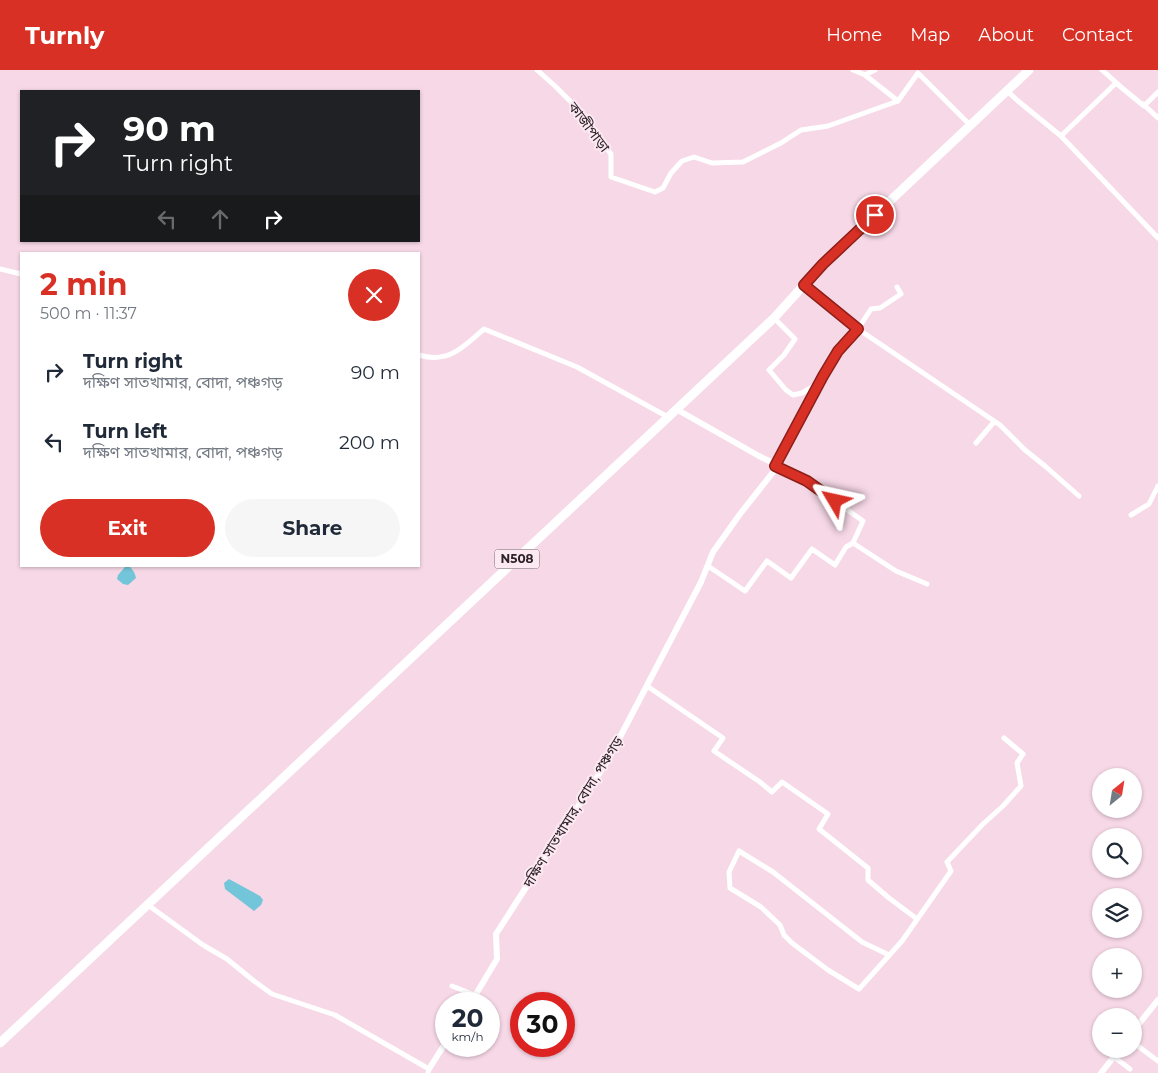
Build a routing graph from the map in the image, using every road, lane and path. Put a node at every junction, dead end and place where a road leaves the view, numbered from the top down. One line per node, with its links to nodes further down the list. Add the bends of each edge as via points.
1 (537, 70): 12 (street, কাজীপাড়া, via 579,110 611,154 611,178 655,192 662,188 682,161 694,157 712,164 743,162 801,130 828,126)
2 (853, 70): 7 (street)
3 (875, 70): 7 (street)
4 (914, 70): 8 (street)
5 (1029, 70): 10 (highway, N508)
6 (1102, 70): 9 (street)
7 (865, 75): 12 (street)
8 (927, 82): 12 (street, via 918,74); 15 (street)
9 (1116, 83): 13 (street); 16 (street)
10 (1007, 91): 15 (highway, N508); 16 (street)
11 (1158, 92): 13 (street)
12 (898, 101)
13 (1144, 106): 14 (street)
14 (1158, 118)
15 (970, 125): 20 (highway, N508)
16 (1061, 136): 17 (street)
17 (1158, 238)
18 (0, 269): 19 (street)
19 (20, 274)
20 (804, 285): 22 (highway, N508); 23 (street)
21 (897, 287): 23 (street, দক্ষিণ সাতখামার, বোদা, পঞ্চগড়, via 901,294 880,308 871,309)
22 (774, 318): 25 (street, via 795,339 769,370 792,395 802,394); 26 (highway, N508)
23 (858, 329): 28 (street); 30 (street, দক্ষিণ সাতখামার, বোদা, পঞ্চগড়, via 838,351)
24 (420, 355): 27 (street, via 437,358 458,352 484,329 577,367)
25 (814, 386)
26 (676, 409): 27 (highway, N508); 30 (street)
27 (668, 417): 39 (highway, N508)
28 (994, 422): 29 (street); 32 (street)
29 (976, 443)
30 (775, 466): 34 (street, via 807,481 863,521); 35 (street, দক্ষিণ সাতখামার, বোদা, পঞ্চগড়, via 713,552)
31 (1158, 486): 33 (street, via 1149,504)
32 (1079, 496)
33 (1130, 515)
34 (853, 543): 35 (street, via 846,547 835,565 812,549 792,578 766,560 745,591); 36 (street, via 896,571)
35 (708, 566): 37 (street, দক্ষিণ সাতখামার, বোদা, পঞ্চগড়)
36 (927, 584)
37 (647, 686): 40 (street, via 723,738 714,751 772,792 782,782 828,814 819,829 868,868 868,880); 44 (street, দক্ষিণ সাতখামার, বোদা, পঞ্চগড়, via 608,760 496,934 497,960)
38 (1004, 738): 40 (street, via 1023,754 1017,763 1021,786 947,862 951,871)
39 (148, 906): 47 (highway, N508); 54 (street, via 203,946 228,959 272,994 335,1015)
40 (917, 919): 41 (street)
41 (889, 955): 41 (street, via 862,942 773,872 739,851 729,872 730,888 761,907 780,925 792,943 828,970 859,989)
42 (452, 986): 43 (street)
43 (467, 992)
44 (477, 992)
45 (1158, 1000): 46 (street)
46 (1142, 1020)
47 (0, 1043)
48 (1142, 1049): 52 (street)
49 (437, 1057): 54 (street)
50 (1113, 1058): 55 (street)
51 (1115, 1058): 53 (street)
52 (1158, 1061)
53 (1130, 1070)
54 (428, 1071)
55 (1101, 1073)

